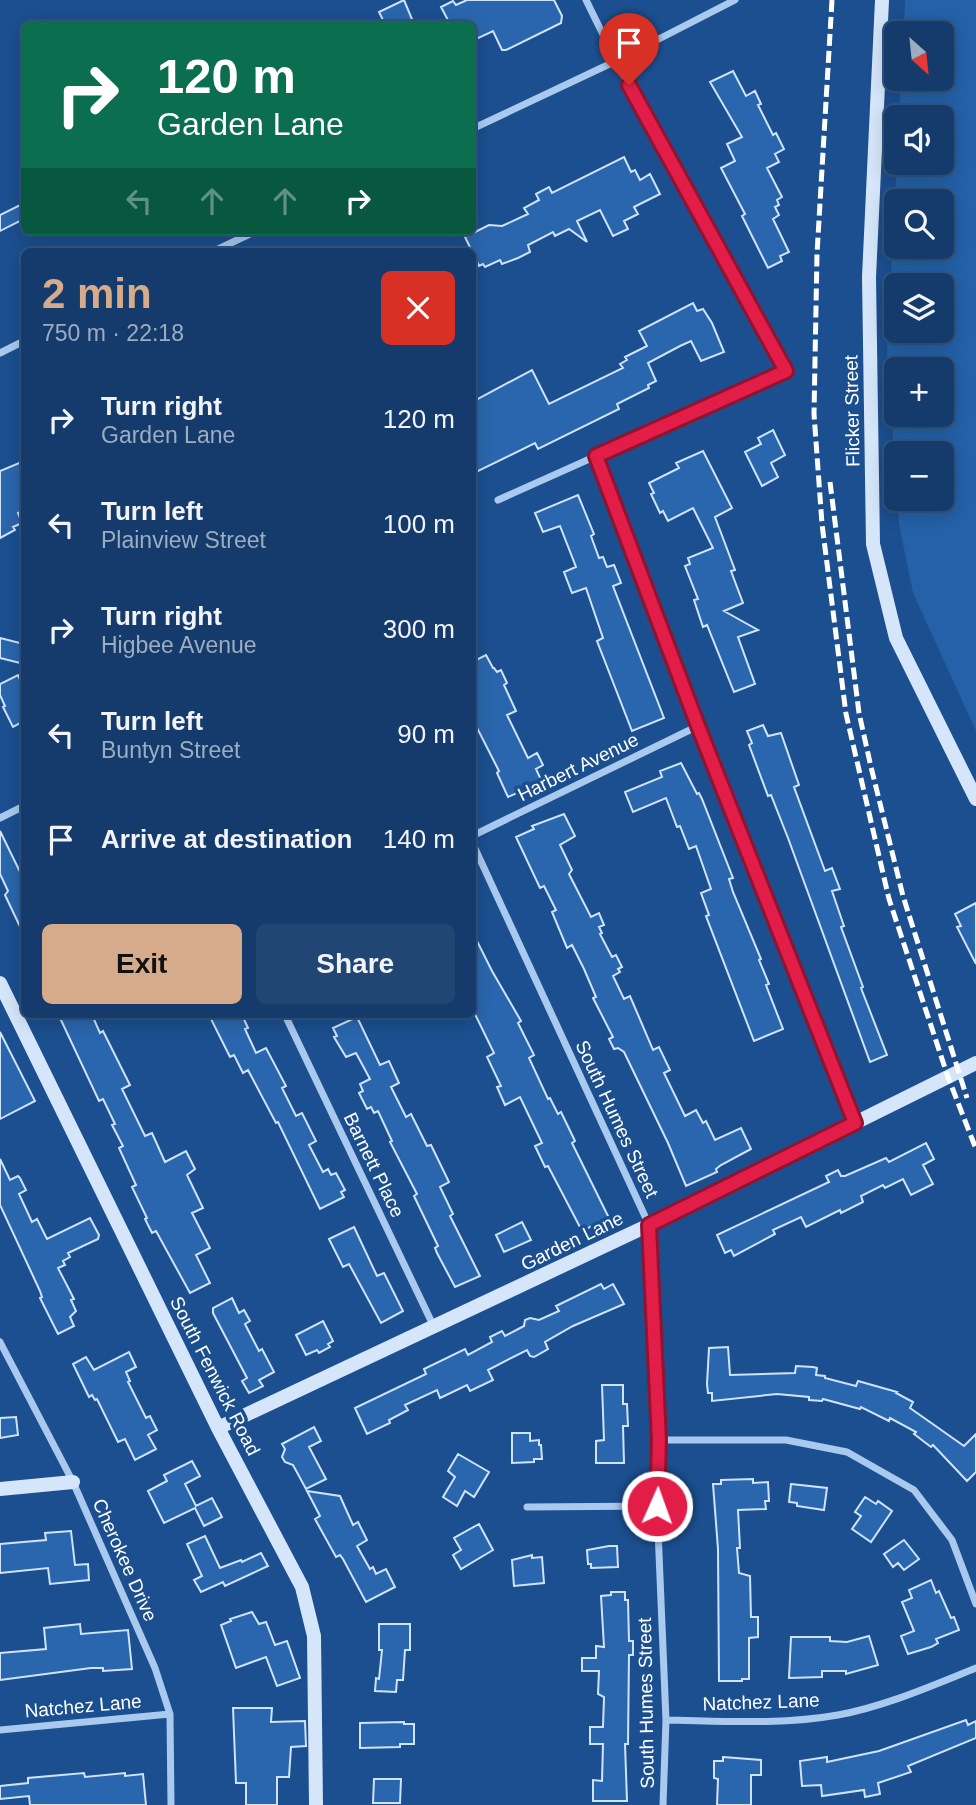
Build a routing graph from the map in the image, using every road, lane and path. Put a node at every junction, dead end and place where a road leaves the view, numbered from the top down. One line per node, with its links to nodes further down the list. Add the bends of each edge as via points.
1 (586, 0): 4 (street)
2 (735, 0): 4 (street)
3 (882, 0): 13 (street, Flicker Street, via 869,277 873,544 896,638)
4 (616, 61): 5 (street); 10 (street, via 786,371)
5 (476, 127)
6 (248, 235): 7 (street)
7 (220, 248)
8 (21, 342): 9 (street)
9 (0, 353)
10 (596, 456): 11 (street); 12 (street)
11 (498, 500)
12 (698, 726): 16 (street, Harbert Avenue); 21 (street)
13 (976, 799)
14 (21, 808): 15 (street)
15 (0, 818)
16 (476, 834)
17 (476, 851): 22 (street, South Humes Street)
18 (0, 984): 25 (street, South Fenwick Road)
19 (286, 1018): 23 (street, Barnett Place)
20 (976, 1063): 21 (street, Garden Lane)
21 (855, 1123): 22 (street, Garden Lane)
22 (649, 1225): 23 (street, Garden Lane); 26 (street, South Humes Street)
23 (434, 1328): 25 (street, Garden Lane)
24 (0, 1342): 27 (street, Cherokee Drive)
25 (218, 1428): 37 (street, South Fenwick Road, via 302,1587 314,1636)
26 (659, 1440): 29 (street, South Humes Street); 31 (street, via 786,1440 847,1452 914,1490 952,1540)
27 (74, 1482): 28 (street); 33 (street, Cherokee Drive, via 155,1668)
28 (0, 1489)
29 (657, 1506): 30 (street); 34 (street, South Humes Street)
30 (527, 1507)
31 (976, 1604)
32 (976, 1668): 34 (street, Natchez Lane, via 904,1697 839,1715 783,1721)
33 (170, 1714): 35 (street, Natchez Lane); 36 (street, Cherokee Drive)
34 (666, 1720): 38 (street, South Humes Street)
35 (0, 1730)
36 (171, 1805)
37 (316, 1805)
38 (663, 1805)

